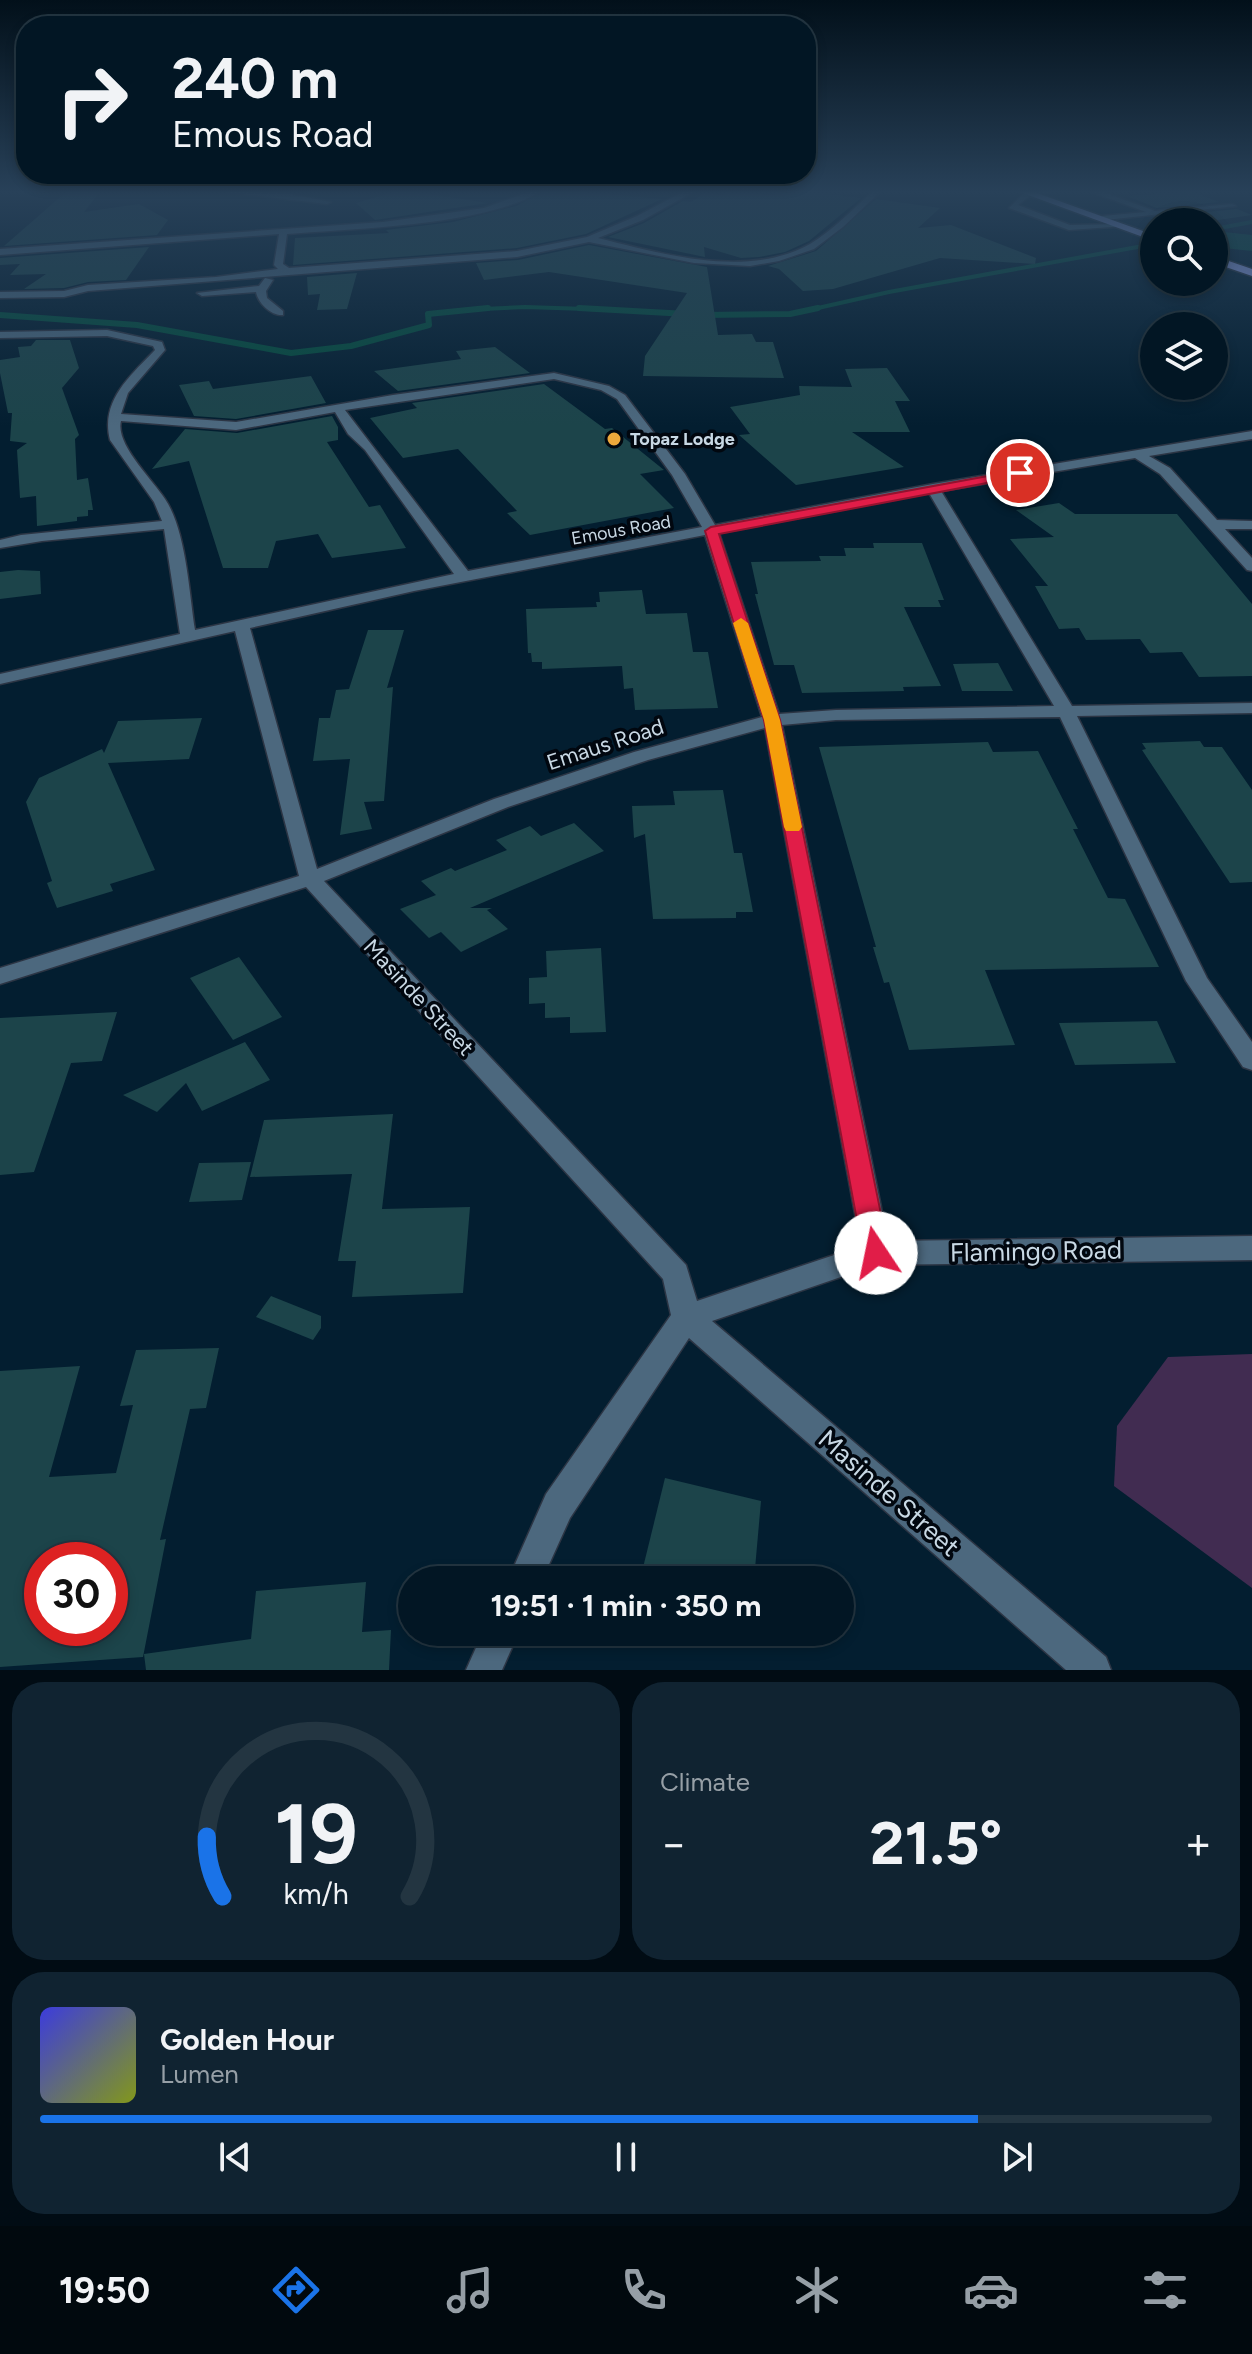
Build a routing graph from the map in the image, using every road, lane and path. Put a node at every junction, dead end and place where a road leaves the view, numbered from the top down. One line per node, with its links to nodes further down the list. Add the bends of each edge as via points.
1 (303, 270): 2 (street)
2 (287, 271): 3 (street)
3 (267, 274): 4 (street); 6 (street, via 54,295)
4 (262, 289): 5 (street); 7 (street, via 265,303)
5 (195, 293)
6 (0, 295)
7 (279, 313)
8 (0, 335): 10 (street, via 107,333 158,344 160,350 114,404)
9 (339, 409): 10 (street, via 236,426); 17 (street, via 534,378 570,378 605,388 632,408); 20 (street)
10 (116, 417): 14 (street, via 116,440 161,502)
11 (1252, 435): 12 (street, Emous Road)
12 (1137, 454): 13 (street, Emous Road); 15 (street, via 1165,471)
13 (933, 488): 17 (street, Emous Road); 25 (street)
14 (170, 524): 18 (street); 22 (street)
15 (1213, 524): 16 (street); 19 (street)
16 (1252, 525)
17 (711, 531): 20 (street, Emous Road); 26 (street)
18 (0, 544)
19 (1252, 567)
20 (464, 577): 21 (street, Emous Road)
21 (242, 627): 22 (street, Emous Road); 27 (street, Masinde Street)
22 (188, 636): 23 (street, Emous Road)
23 (0, 679)
24 (1252, 708): 25 (street, Emaus Road)
25 (1066, 711): 26 (street, Emaus Road); 29 (street, via 1197,981)
26 (772, 720): 27 (street, Emaus Road, via 501,803); 31 (street)
27 (310, 879): 28 (street, Emaus Road); 32 (street, Masinde Street, via 676,1274)
28 (0, 976)
29 (1252, 1061)
30 (1252, 1248): 31 (street, Flamingo Road)
31 (876, 1253): 32 (street, Flamingo Road)
32 (686, 1317): 33 (street, via 558,1506); 36 (street, Masinde Street)
33 (531, 1566)
34 (495, 1646): 35 (street)
35 (484, 1670)
36 (1093, 1670)

